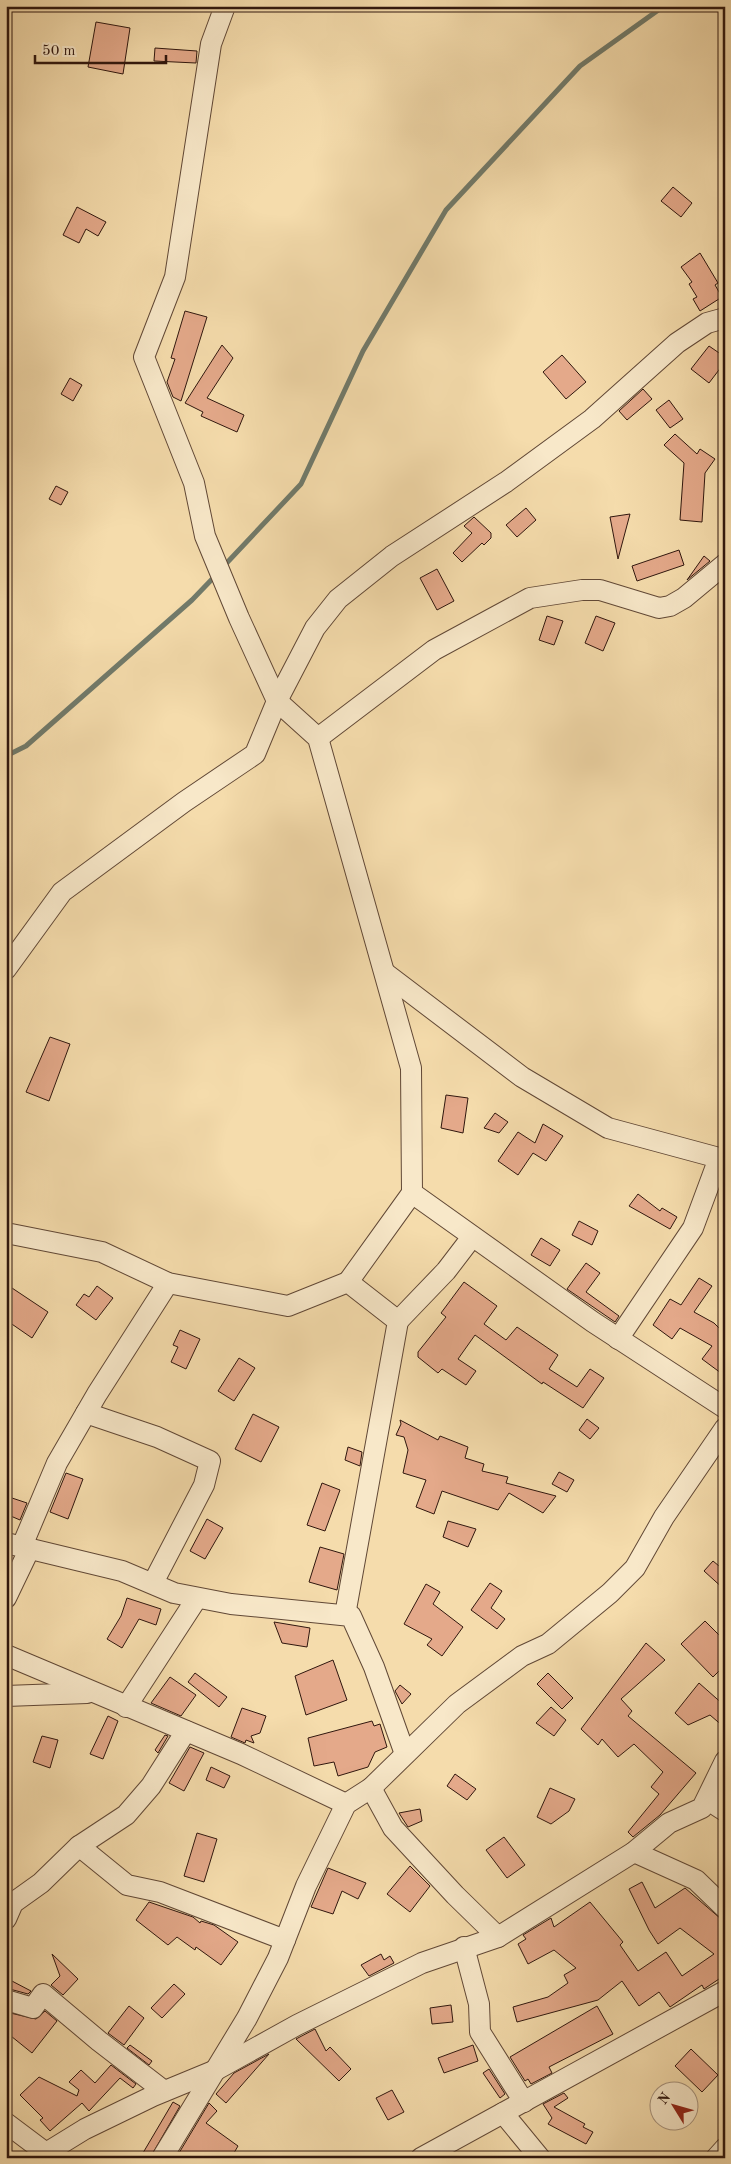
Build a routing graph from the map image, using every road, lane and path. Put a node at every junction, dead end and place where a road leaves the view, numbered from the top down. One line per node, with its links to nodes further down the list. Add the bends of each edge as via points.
1 (225, 6): 4 (street, via 212,44 175,277 144,357 194,483 205,536)
2 (725, 318): 4 (street, via 707,323 677,343 584,424 506,482 392,556 338,598 315,628)
3 (725, 564): 5 (street, via 684,598 659,608 600,590 530,598 434,650)
4 (278, 701): 5 (street); 6 (street, via 255,754 62,892)
5 (318, 738): 7 (street, via 372,937)
6 (6, 968)
7 (386, 973): 8 (street, via 522,1077 608,1128); 9 (street, via 411,1068)
8 (722, 1158): 15 (street, via 692,1228)
9 (412, 1193): 11 (street); 12 (street)
10 (6, 1233): 13 (street, via 102,1252)
11 (472, 1237): 14 (street, via 446,1271); 15 (street)
12 (348, 1282): 13 (street, via 288,1306); 14 (street)
13 (168, 1283): 17 (street)
14 (398, 1321): 23 (street)
15 (618, 1339): 16 (street)
16 (725, 1408)
17 (86, 1413): 19 (street, via 57,1463); 20 (street, via 157,1437 210,1461 204,1485)
18 (725, 1428): 29 (street, via 664,1517 634,1568 610,1593 548,1644 522,1656 457,1704)
19 (19, 1546): 20 (street, via 122,1571); 21 (street)
20 (153, 1583): 22 (street, via 174,1593)
21 (6, 1598)
22 (197, 1598): 23 (street); 27 (street)
23 (344, 1615): 29 (street, via 351,1616 366,1650)
24 (6, 1655): 25 (street)
25 (94, 1693): 26 (street); 27 (street)
26 (6, 1696)
27 (126, 1707): 28 (street)
28 (186, 1731): 33 (street); 35 (street, via 152,1786 126,1815)
29 (405, 1754): 31 (street)
30 (725, 1761): 32 (street)
31 (371, 1788): 33 (street); 39 (street, via 392,1828)
32 (708, 1800): 34 (street); 36 (street, via 702,1808 669,1824)
33 (346, 1804): 40 (street, via 306,1886)
34 (725, 1811)
35 (79, 1846): 38 (street, via 41,1883 13,1903); 40 (street, via 128,1885 160,1892)
36 (634, 1852): 37 (street, via 696,1880); 39 (street)
37 (725, 1908)
38 (6, 1919)
39 (498, 1937): 41 (street)
40 (285, 1940): 44 (street, via 247,2018)
41 (464, 1947): 44 (street, via 422,1963 315,2016); 46 (street, via 479,2004 480,2032)
42 (725, 1992): 46 (street)
43 (6, 2000): 45 (street, via 33,2008 44,1994)
44 (216, 2070): 45 (street); 50 (street)
45 (164, 2091): 48 (street, via 85,2129 46,2153)
46 (524, 2102): 47 (street)
47 (503, 2113): 51 (street); 52 (street)
48 (6, 2124)
49 (725, 2148): 53 (street)
50 (162, 2158)
51 (420, 2158)
52 (540, 2158)
53 (716, 2158)

